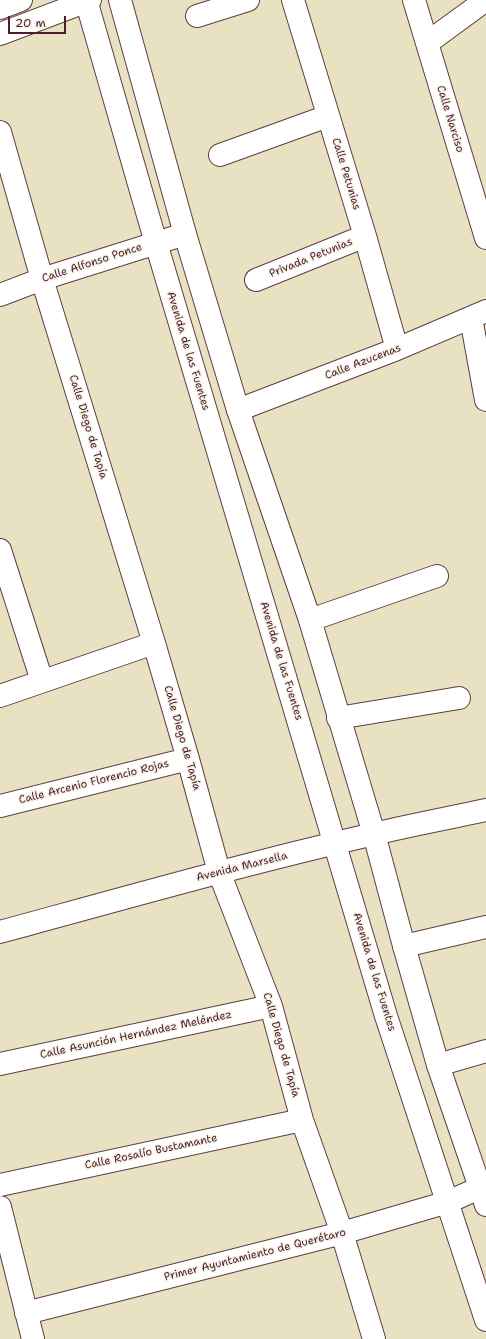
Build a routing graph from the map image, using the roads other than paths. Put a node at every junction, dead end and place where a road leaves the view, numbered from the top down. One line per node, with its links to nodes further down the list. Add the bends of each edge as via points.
1 (21, 0): 8 (street)
2 (120, 0): 15 (street)
3 (248, 0): 9 (street)
4 (293, 0): 12 (street, Calle Petunias)
5 (414, 0): 11 (street, Calle Narciso)
6 (486, 0): 11 (street)
7 (87, 1): 10 (street); 18 (street, Avenida de las Fuentes)
8 (0, 8)
9 (197, 16)
10 (0, 34)
11 (427, 43): 17 (street, Calle Narciso)
12 (328, 116): 14 (street); 16 (street, Calle Petunias)
13 (0, 132): 19 (street, Calle Diego de Tapía)
14 (220, 155)
15 (185, 234): 18 (street, Calle Alfonso Ponce); 25 (street)
16 (365, 236): 20 (street, Privada Petunias); 23 (street, Calle Petunias)
17 (486, 238)
18 (156, 243): 19 (street, Calle Alfonso Ponce); 38 (street, Avenida de las Fuentes)
19 (42, 279): 21 (street, Calle Alfonso Ponce); 29 (street, Calle Diego de Tapía)
20 (256, 280)
21 (0, 295)
22 (478, 314): 23 (street, Calle Azucenas); 24 (street)
23 (397, 349): 25 (street, Calle Azucenas)
24 (486, 400)
25 (238, 410): 28 (street)
26 (0, 550): 30 (street)
27 (437, 576): 28 (street)
28 (310, 620): 33 (street)
29 (154, 643): 30 (street); 34 (street, Calle Diego de Tapía)
30 (42, 681): 31 (street)
31 (0, 696)
32 (459, 698): 33 (street)
33 (338, 718): 37 (street)
34 (188, 759): 35 (street, Calle Arcenio Florencio Rojas); 39 (street, Calle Diego de Tapía)
35 (0, 806)
36 (486, 810): 37 (street, Avenida Marsella)
37 (374, 834): 38 (street, Avenida Marsella); 42 (street)
38 (336, 843): 39 (street, Avenida Marsella); 50 (street, Avenida de las Fuentes, via 386,1016)
39 (219, 872): 41 (street, Avenida Marsella); 43 (street, Calle Diego de Tapía)
40 (486, 927): 42 (street)
41 (0, 932)
42 (404, 946): 46 (street)
43 (271, 1006): 45 (street, Calle Asunción Hernández Meléndez); 47 (street, Calle Diego de Tapía)
44 (486, 1051): 46 (street)
45 (0, 1064)
46 (438, 1065): 49 (street)
47 (302, 1120): 48 (street, Calle Rosalío Bustamante); 52 (street, Calle Diego de Tapía)
48 (0, 1185)
49 (484, 1192): 50 (street, Primer Ayuntamiento de Querétaro)
50 (448, 1202): 52 (street, Primer Ayuntamiento de Querétaro); 54 (street, Avenida de las Fuentes)
51 (0, 1207): 53 (street)
52 (342, 1232): 53 (street, Primer Ayuntamiento de Querétaro); 56 (street, Calle Diego de Tapía)
53 (26, 1313): 55 (street)
54 (486, 1320)
55 (33, 1339)
56 (374, 1339)

